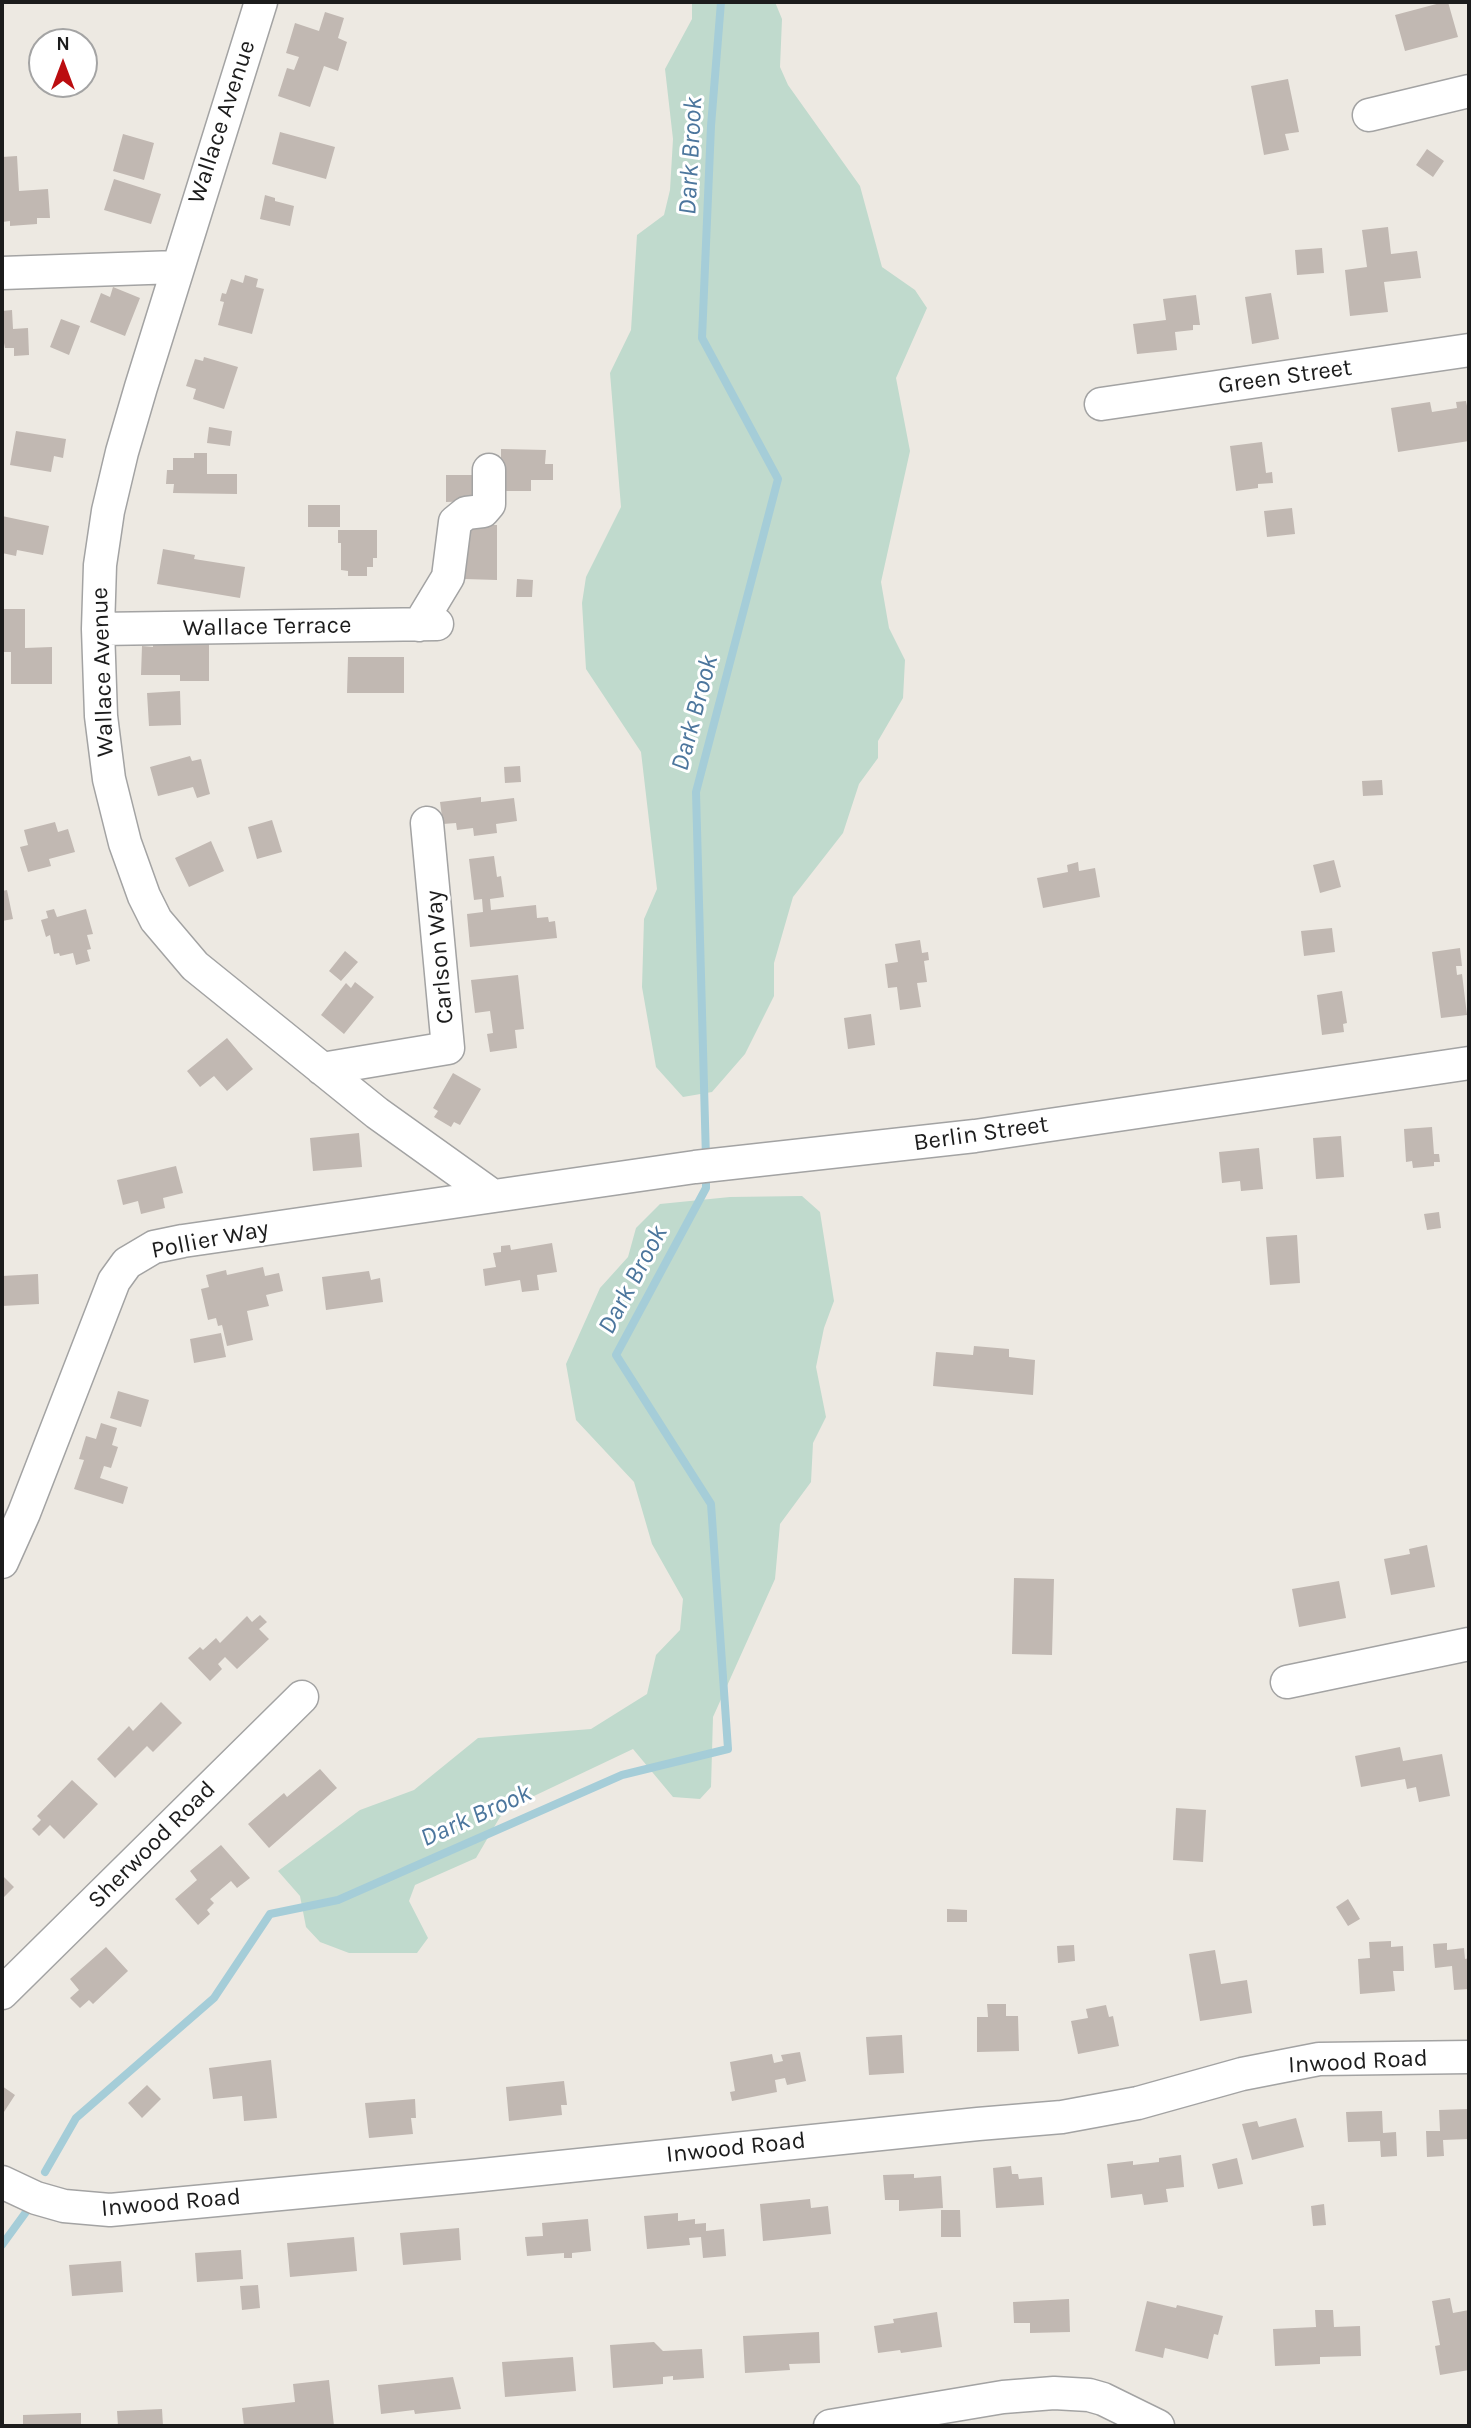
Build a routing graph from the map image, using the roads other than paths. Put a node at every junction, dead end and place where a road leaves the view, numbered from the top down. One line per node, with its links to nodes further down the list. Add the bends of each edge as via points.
1 (261, 2): 4 (street, Wallace Avenue)
2 (1469, 91): 3 (street)
3 (1369, 115)
4 (177, 267): 5 (street); 9 (street, Wallace Avenue, via 113,485 100,565)
5 (2, 273)
6 (1469, 350): 7 (street, Green Street)
7 (1101, 404)
8 (489, 470): 9 (street, Wallace Terrace, via 489,504 455,522 448,578 428,624)
9 (98, 629): 12 (street, Wallace Avenue, via 109,779 125,843 156,920 195,966)
10 (427, 823): 12 (street, Carlson Way, via 448,1048)
11 (1469, 1063): 13 (street, Berlin Street, via 975,1136 704,1166)
12 (322, 1069): 13 (street, Wallace Avenue)
13 (492, 1196): 14 (street, Pollier Way, via 174,1242 135,1256 114,1282)
14 (2, 1562)
15 (1469, 1644): 16 (street)
16 (1287, 1682)
17 (302, 1697): 18 (street, Sherwood Road)
18 (2, 1993)
19 (1469, 2057): 20 (street, Inwood Road, via 1320,2059 1062,2117 110,2210 64,2206)
20 (2, 2182)
21 (830, 2426): 22 (street, via 1054,2393 1096,2397)
22 (1158, 2426)

